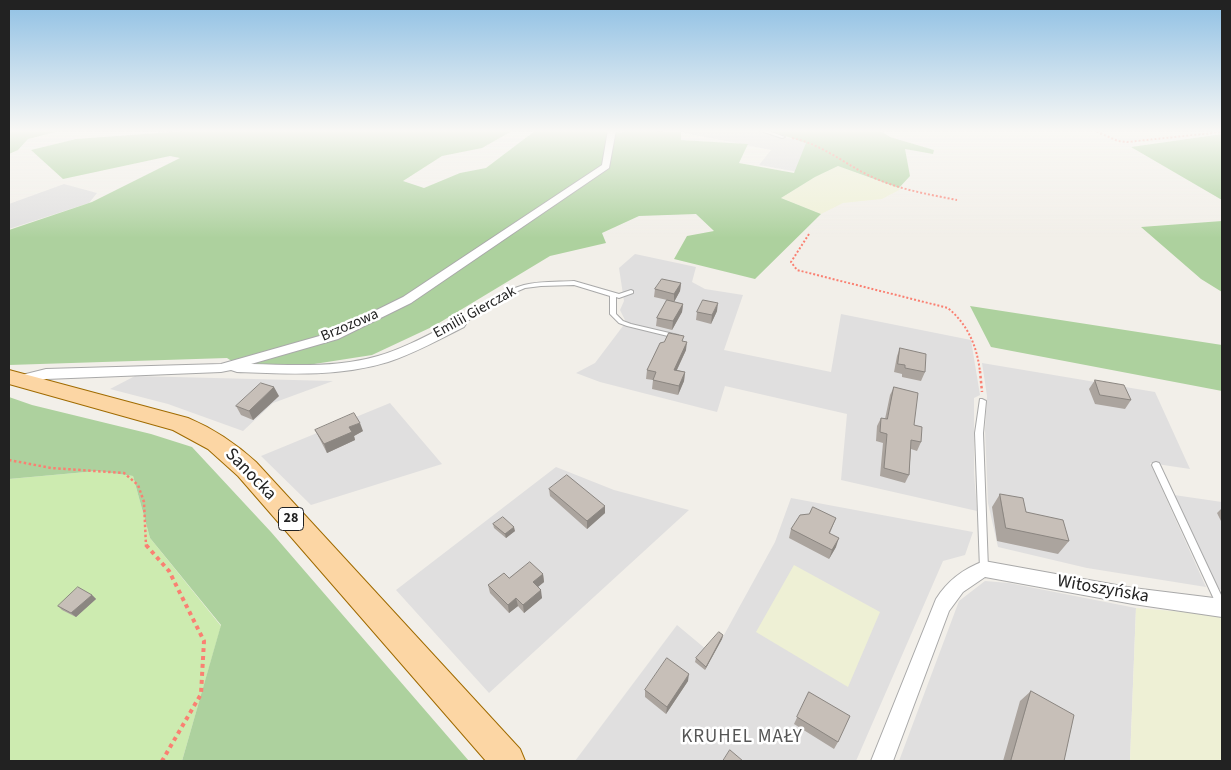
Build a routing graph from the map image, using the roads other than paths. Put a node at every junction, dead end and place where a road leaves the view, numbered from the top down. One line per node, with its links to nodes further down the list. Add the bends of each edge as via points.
1 (606, 166): 6 (street, Brzozowa, via 407,300 334,336)
2 (631, 292): 3 (lane)
3 (613, 295): 4 (lane, Emilii Gierczak, via 574,283 524,287 496,299); 5 (lane, via 613,314 621,322)
4 (460, 324): 6 (street, Emilii Gierczak, via 372,362 324,370)
5 (679, 337)
6 (221, 368): 7 (street, Brzozowa, via 46,374)
7 (14, 379): 12 (main road, Sanocka / 28, via 180,424 220,444 247,469)
8 (982, 401): 10 (lane, via 979,433)
9 (1156, 465): 11 (lane)
10 (984, 569): 11 (street, Witoszyńska, via 1133,596); 13 (street, via 960,582 947,595)
11 (1222, 607)
12 (508, 761)
13 (882, 761)

